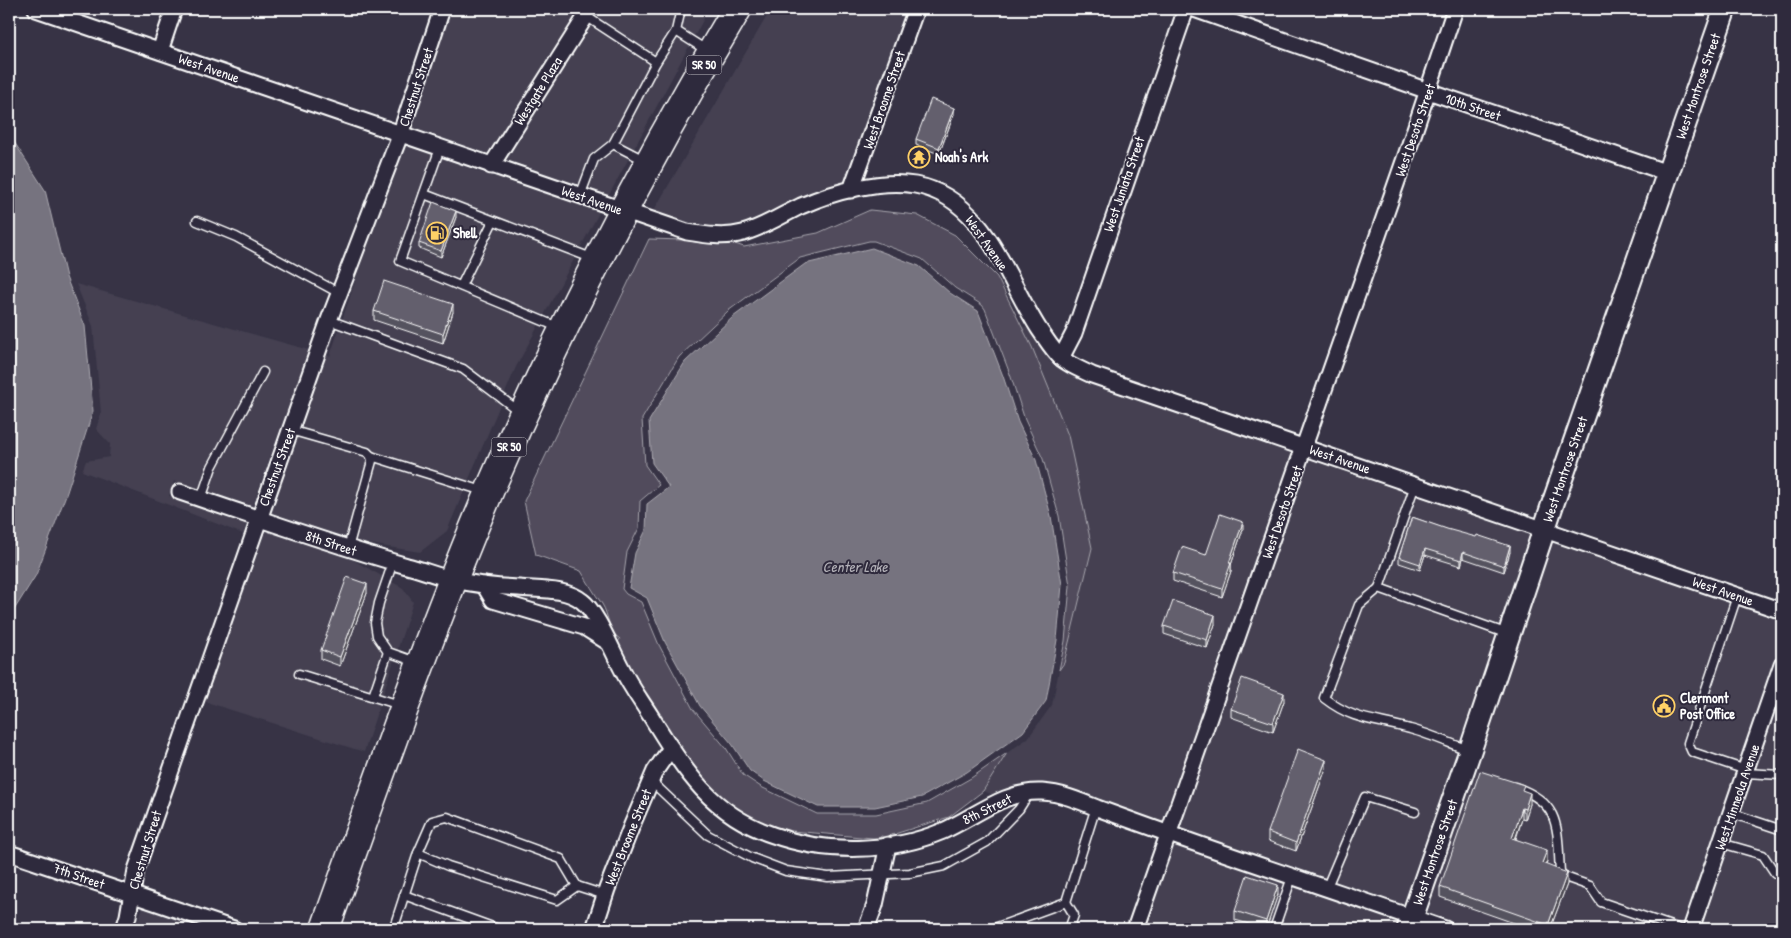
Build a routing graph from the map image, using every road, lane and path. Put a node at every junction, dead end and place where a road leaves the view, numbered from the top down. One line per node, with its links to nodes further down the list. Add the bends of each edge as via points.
1 (36, 9): 14 (street, West Avenue)
2 (174, 9): 14 (street)
3 (442, 9): 18 (street, Chestnut Street)
4 (681, 9): 13 (lane)
5 (737, 9): 15 (highway, SR 50)
6 (916, 9): 24 (street, West Broome Street)
7 (1186, 9): 35 (street, West Juniata Street, via 1074,333)
8 (1194, 9): 12 (street, 10th Street)
9 (1455, 9): 17 (street, West Desoto Street)
10 (1725, 9): 23 (street, West Montrose Street)
11 (580, 12): 16 (lane); 22 (street, Westgate Plaza)
12 (1225, 14): 17 (street, 10th Street)
13 (676, 31): 15 (lane); 16 (lane)
14 (160, 51): 18 (street, West Avenue)
15 (711, 53): 21 (highway, SR 50)
16 (656, 62): 19 (lane)
17 (1428, 91): 23 (street, 10th Street); 39 (street, West Desoto Street)
18 (400, 135): 20 (street, West Avenue); 32 (street, Chestnut Street)
19 (613, 144): 21 (lane); 26 (lane, via 594,159)
20 (440, 148): 22 (street, West Avenue); 25 (lane)
21 (650, 163): 27 (highway, SR 50)
22 (491, 166): 26 (street, West Avenue)
23 (1668, 173): 46 (street, West Montrose Street)
24 (852, 190): 27 (street, West Avenue, via 818,199 742,234 725,236 687,232); 35 (street, West Avenue, via 888,184 916,185 932,190 964,210 996,251 1034,321)
25 (424, 194): 28 (lane); 31 (lane, via 400,261)
26 (580, 196): 27 (street, West Avenue)
27 (624, 210): 30 (highway, SR 50)
28 (493, 220): 30 (lane); 31 (lane)
29 (198, 221): 32 (lane)
30 (598, 261): 34 (highway, SR 50)
31 (461, 286): 34 (lane)
32 (339, 293): 33 (street, Chestnut Street)
33 (329, 320): 37 (lane, via 462,368); 38 (street, Chestnut Street)
34 (564, 329): 37 (highway, SR 50)
35 (1060, 358): 39 (street, West Avenue, via 1092,375)
36 (263, 372): 44 (lane, via 212,466)
37 (524, 414): 43 (highway, SR 50)
38 (290, 430): 40 (lane, via 367,452); 45 (street, Chestnut Street)
39 (1305, 447): 41 (street, West Avenue); 73 (street, West Desoto Street)
40 (371, 456): 43 (lane); 47 (lane)
41 (1415, 485): 46 (street, West Avenue); 51 (lane)
42 (180, 492): 44 (street, 8th Street)
43 (488, 492): 49 (highway, SR 50)
44 (201, 499): 45 (street, 8th Street)
45 (258, 518): 47 (street, 8th Street); 83 (street, Chestnut Street, via 136,870)
46 (1544, 530): 52 (street, West Avenue); 54 (street, West Montrose Street)
47 (348, 548): 48 (street, 8th Street)
48 (393, 562): 49 (street, 8th Street); 56 (lane, via 375,623 377,636)
49 (453, 580): 50 (street, 8th Street); 57 (highway, SR 50)
50 (484, 585): 55 (street, via 493,600 584,627); 55 (street, 8th Street, via 560,592 579,598 589,607)
51 (1379, 588): 54 (lane); 63 (lane, via 1359,605 1324,698 1339,709 1364,719 1410,728)
52 (1737, 596): 53 (street, West Avenue); 64 (lane, via 1688,743 1692,752)
53 (1782, 612)
54 (1508, 634): 63 (street, West Montrose Street)
55 (608, 641): 62 (street, 8th Street, via 624,674)
56 (388, 652): 57 (lane); 60 (lane)
57 (420, 663): 61 (highway, SR 50)
58 (1782, 664): 64 (street, West Minneola Avenue)
59 (299, 674): 60 (lane)
60 (373, 696): 61 (lane)
61 (404, 706): 91 (highway, SR 50)
62 (670, 748): 66 (street, West Broome Street); 75 (street, 8th Street, via 698,787 714,802 768,834 818,848)
63 (1468, 764): 88 (street, West Montrose Street)
64 (1745, 772): 65 (lane); 71 (street, West Minneola Avenue)
65 (1782, 775)
66 (651, 782): 78 (lane, via 708,835 752,858 786,871 828,876); 85 (street, West Broome Street)
67 (1505, 784): 102 (lane, via 1530,792 1545,803 1557,827 1560,872 1565,877 1590,886 1601,902)
68 (1030, 791): 69 (street, 8th Street, via 1048,792); 75 (street, 8th Street, via 991,805 942,831); 78 (lane, via 1019,809 987,842 944,866 910,873)
69 (1096, 807): 73 (street, 8th Street); 86 (lane)
70 (1415, 812): 82 (lane, via 1365,797)
71 (1731, 813): 72 (lane); 74 (street, West Minneola Avenue)
72 (1782, 830)
73 (1168, 834): 80 (street, 8th Street); 99 (street, West Desoto Street)
74 (1721, 843): 79 (lane, via 1763,855); 103 (street, West Minneola Avenue)
75 (888, 846): 78 (street)
76 (9, 853): 83 (street, 7th Street)
77 (418, 853): 81 (lane, via 448,866 556,900); 81 (lane, via 432,821 447,817 561,859); 84 (lane)
78 (883, 874): 95 (street)
79 (1782, 876)
80 (1292, 877): 82 (street, 8th Street); 100 (lane)
81 (577, 886): 85 (lane)
82 (1326, 888): 88 (street, 8th Street)
83 (131, 894): 89 (street, Chestnut Street); 90 (street, 7th Street)
84 (404, 895): 92 (lane); 93 (lane)
85 (605, 895): 94 (street, West Broome Street)
86 (1066, 902): 87 (lane); 98 (lane, via 1074,915)
87 (1023, 918): 96 (lane); 97 (lane)
88 (1410, 923): 101 (street, 8th Street)
89 (124, 929)
90 (234, 929)
91 (325, 929)
92 (396, 929)
93 (498, 929)
94 (594, 929)
95 (866, 929)
96 (992, 929)
97 (1019, 929)
98 (1069, 929)
99 (1135, 929)
100 (1274, 929)
101 (1444, 929)
102 (1680, 929)
103 (1691, 929)

